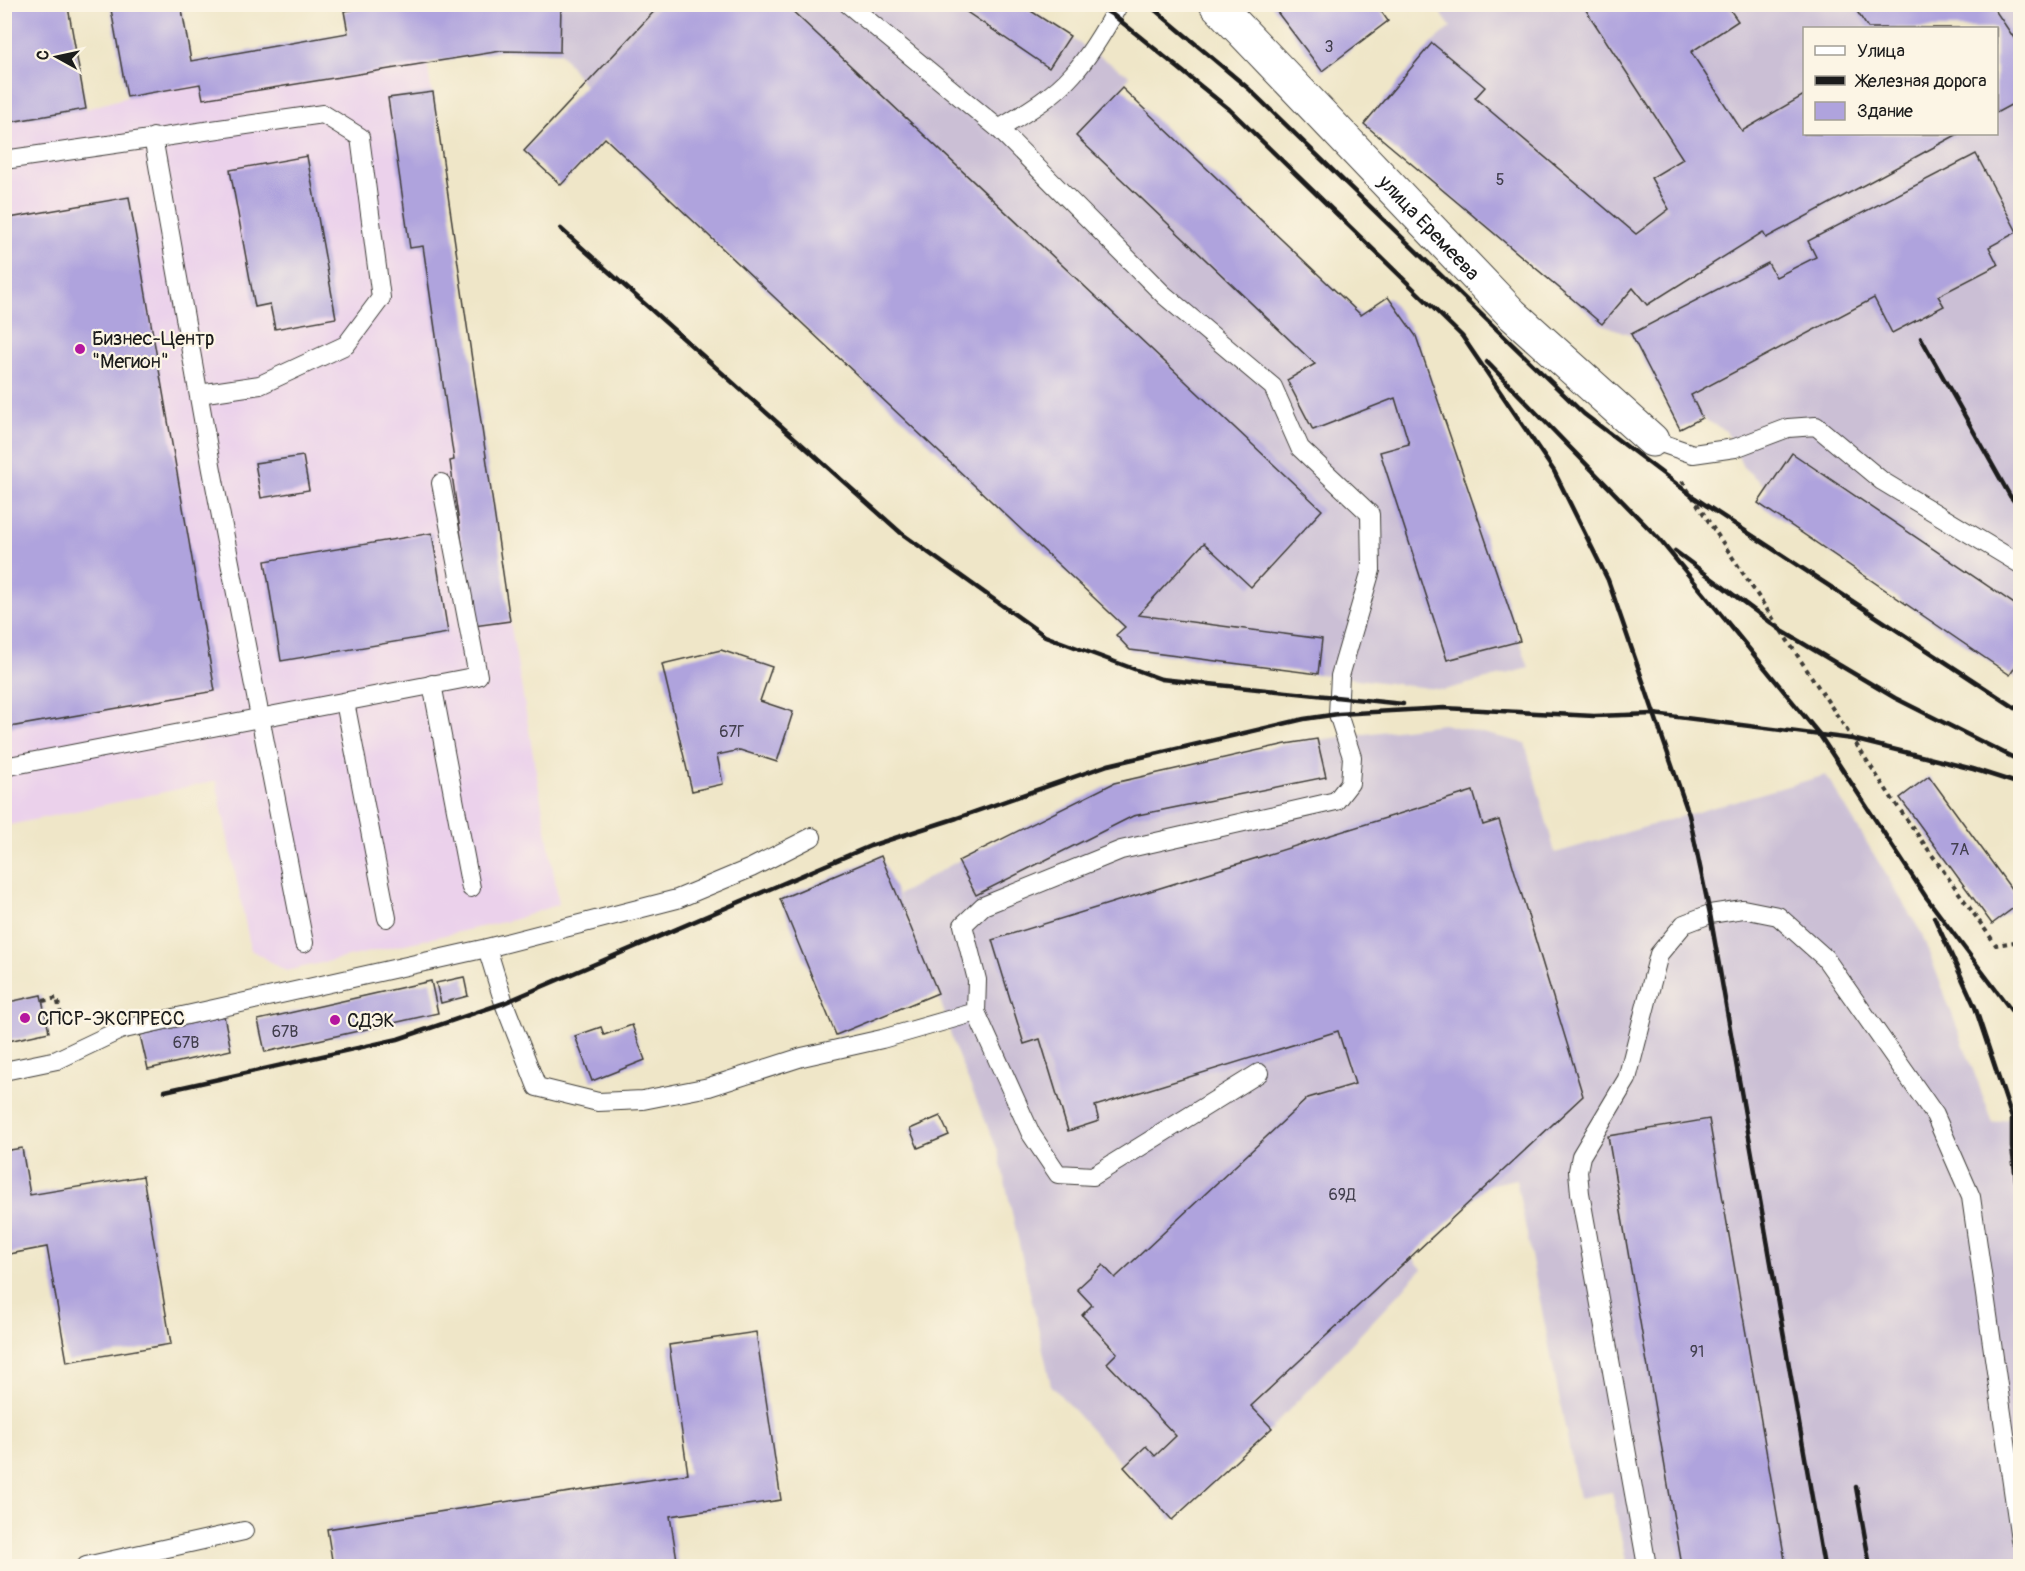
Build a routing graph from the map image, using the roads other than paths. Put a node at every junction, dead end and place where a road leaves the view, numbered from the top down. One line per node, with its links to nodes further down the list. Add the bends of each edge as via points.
1 (848, 4): 4 (lane)
2 (1119, 4): 4 (lane, via 1072,75 1032,109)
3 (1216, 4): 8 (street, улица Еремеева, via 1512,314)
4 (999, 129): 20 (lane, via 1164,295 1273,387 1300,448 1370,514 1371,570 1340,676 1338,714 1353,757 1350,783 1336,801 1121,850 983,906 963,925 976,980)
5 (153, 137): 6 (lane); 7 (lane); 7 (lane, via 323,114 360,137 381,298 346,345 260,385)
6 (4, 160)
7 (199, 394): 13 (lane)
8 (1652, 440): 10 (lane, via 1693,454 1735,448 1788,428 1816,426 1882,481)
9 (441, 483): 11 (lane, via 478,676)
10 (2020, 564)
11 (432, 684): 12 (lane); 16 (lane)
12 (345, 702): 13 (lane); 17 (lane)
13 (260, 718): 14 (lane); 18 (lane)
14 (4, 767)
15 (812, 837): 19 (lane, via 677,899)
16 (471, 888)
17 (387, 918)
18 (304, 943)
19 (487, 948): 20 (lane, via 537,1088 598,1102 644,1100 709,1087 802,1057); 21 (lane, via 120,1030 57,1060)
20 (976, 1012): 22 (lane, via 1031,1134 1058,1174 1093,1176)
21 (4, 1071)
22 (1259, 1073)
23 (244, 1531): 25 (lane)
24 (2020, 1539): 26 (lane, via 1971,1197 1940,1125 1825,958 1778,916 1743,909 1710,914 1684,924 1659,954 1627,1079 1581,1156 1578,1171)
25 (86, 1566)
26 (1647, 1566)

